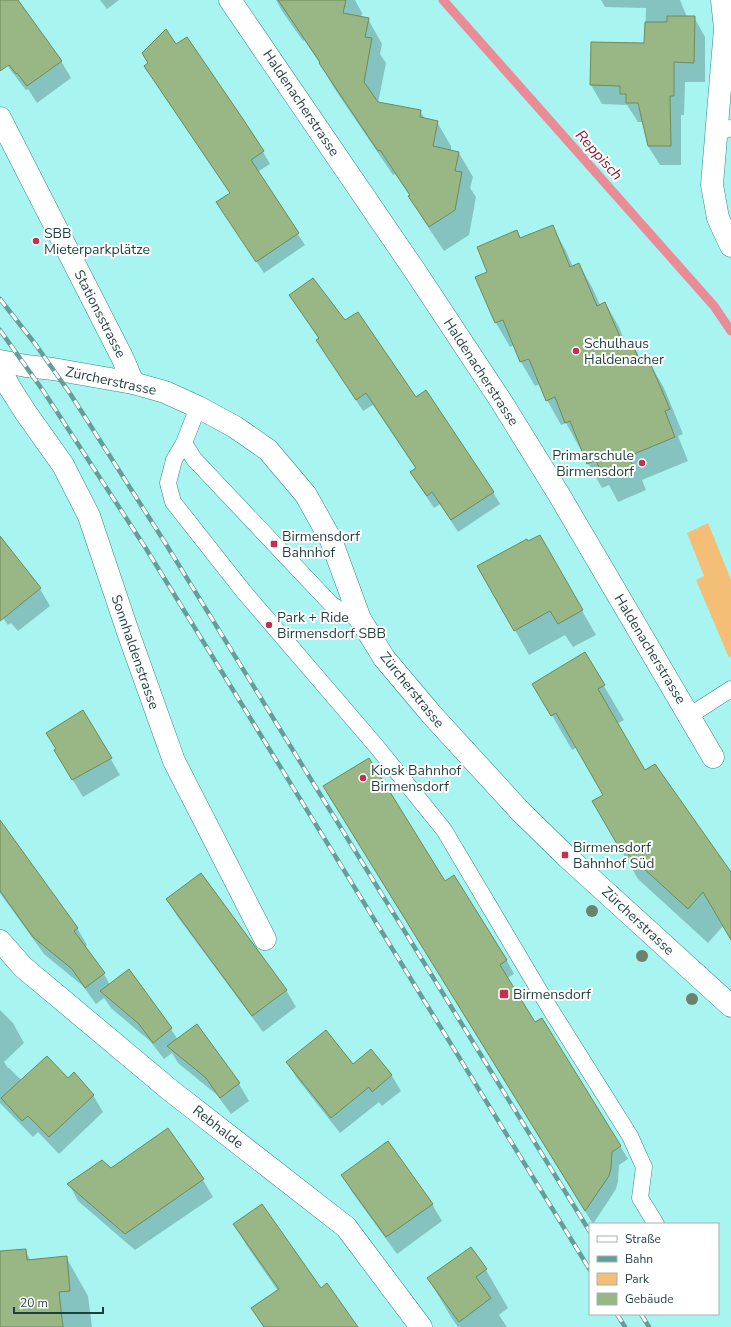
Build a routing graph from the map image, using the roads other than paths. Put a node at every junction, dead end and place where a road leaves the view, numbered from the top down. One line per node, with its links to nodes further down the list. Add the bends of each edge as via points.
1 (230, 0): 13 (street, Haldenacherstrasse, via 501,401)
2 (722, 0): 4 (street, via 725,29)
3 (0, 118): 8 (street, Stationsstrasse, via 103,318)
4 (723, 131): 5 (street, via 712,185 718,218)
5 (731, 246)
6 (0, 361): 8 (street, Zürcherstrasse)
7 (0, 368): 15 (street, Sonnhaldenstrasse, via 26,413 63,465 89,516 174,761)
8 (133, 383): 9 (street, Zürcherstrasse, via 165,392)
9 (198, 407): 10 (lane); 11 (street, Zürcherstrasse, via 235,427 268,450 306,495 331,540)
10 (184, 442): 11 (lane, via 194,459 331,604); 18 (lane, via 174,460 168,482 173,502 244,592 377,747 444,830 548,1007 630,1136 644,1167 640,1198)
11 (360, 620): 17 (street, Zürcherstrasse, via 384,658 520,811)
12 (731, 689): 13 (lane)
13 (689, 716): 14 (street, Haldenacherstrasse)
14 (713, 757)
15 (265, 939)
16 (0, 941): 19 (street, Rebhalde, via 23,967 170,1090 346,1227)
17 (731, 1006)
18 (655, 1223)
19 (421, 1327)

